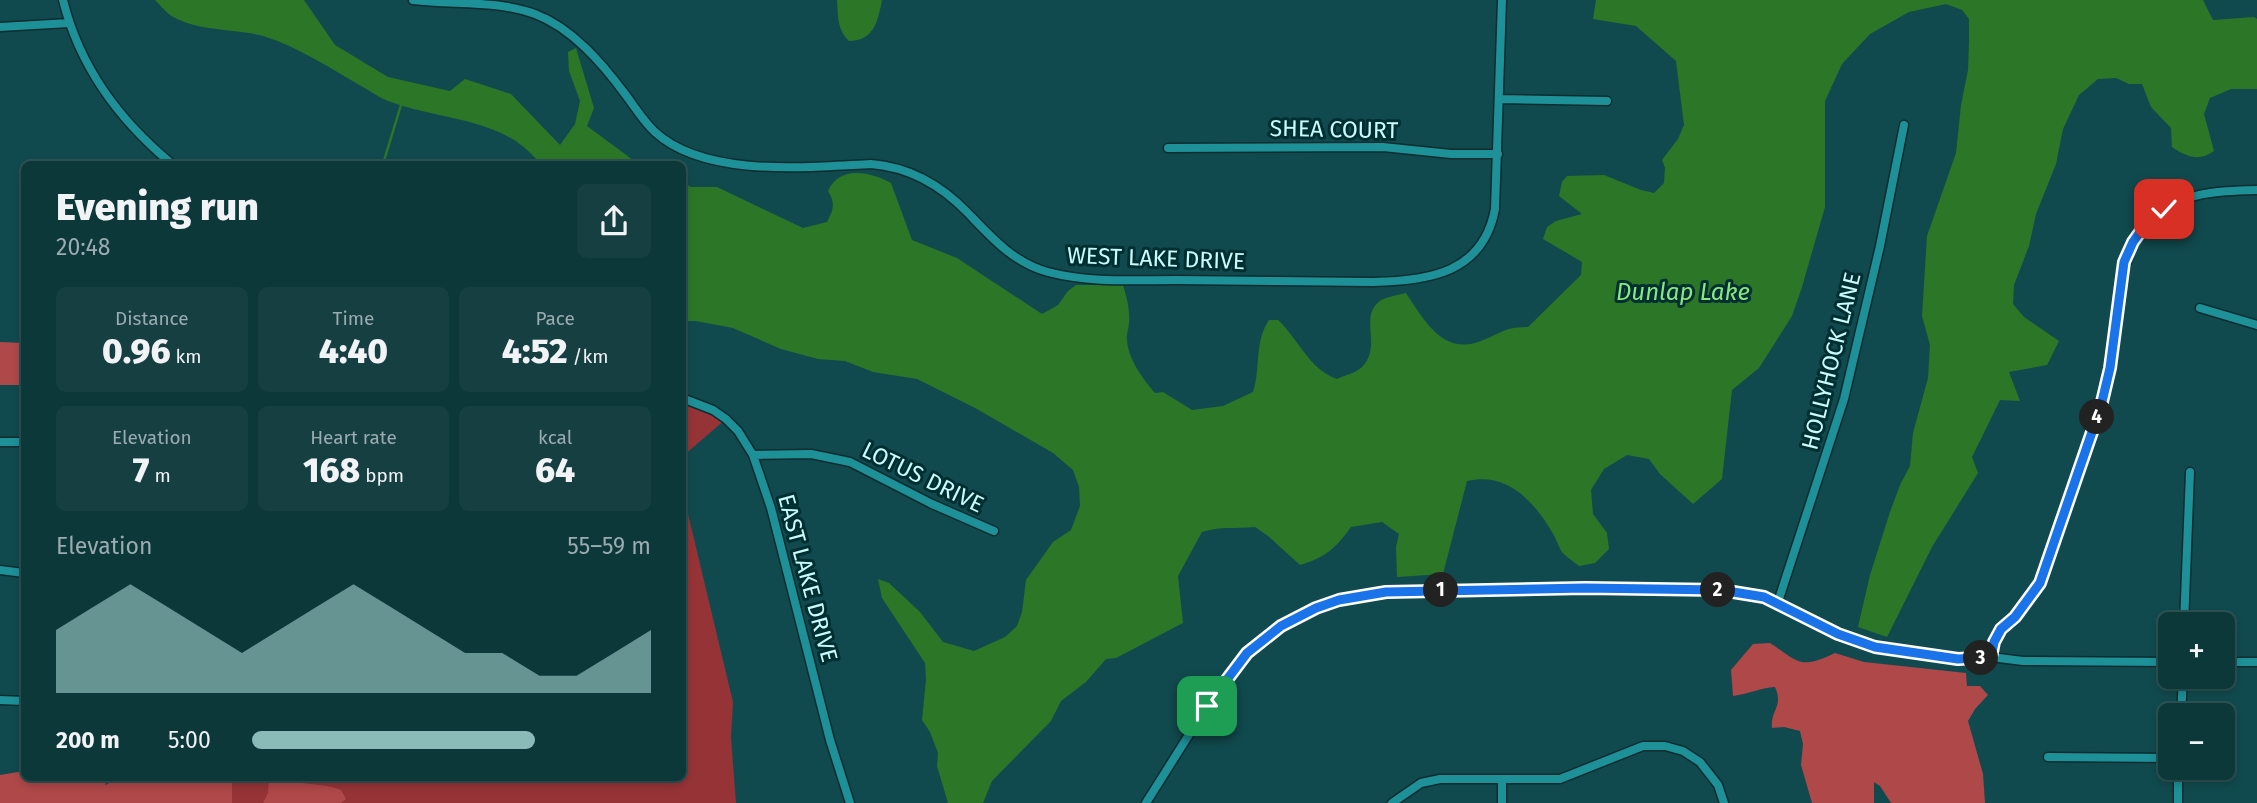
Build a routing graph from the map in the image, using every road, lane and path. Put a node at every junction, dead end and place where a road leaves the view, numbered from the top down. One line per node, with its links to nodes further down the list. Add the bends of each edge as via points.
1 (63, 0): 4 (street)
2 (414, 0): 10 (street, WEST LAKE DRIVE, via 498,5 551,22 582,45 656,132 681,149 756,167 871,164 917,175 950,197 999,246 1049,273 1117,280 1360,282 1436,274 1464,263 1490,231)
3 (1502, 0): 6 (street, WEST LAKE DRIVE)
4 (69, 23): 5 (street); 11 (street, via 88,67 119,114)
5 (0, 27)
6 (1500, 99): 7 (street); 10 (street, WEST LAKE DRIVE)
7 (1606, 102)
8 (1904, 125): 23 (street, HOLLYHOCK LANE, via 1844,399)
9 (1168, 148): 10 (street, SHEA COURT, via 1383,147)
10 (1498, 154)
11 (169, 161)
12 (2257, 190): 25 (street, via 2208,192 2179,200 2153,218 2133,242 2124,262 2101,406 2058,535 2040,583 2001,629)
13 (2200, 308): 14 (street)
14 (2257, 325)
15 (686, 400): 18 (street, EAST LAKE DRIVE, via 726,419)
16 (0, 442): 17 (street)
17 (21, 442)
18 (753, 455): 20 (street, LOTUS DRIVE, via 811,454 850,462); 35 (street, EAST LAKE DRIVE)
19 (2190, 472): 24 (street)
20 (994, 531)
21 (0, 570): 22 (street)
22 (21, 573)
23 (1778, 603): 25 (street, via 1875,647 1958,659); 36 (street, via 1749,593 1679,588 1386,592 1339,600 1289,621 1247,653 1207,706)
24 (2185, 612)
25 (1991, 657): 26 (street)
26 (2158, 662)
27 (2235, 662): 28 (street)
28 (2257, 662)
29 (0, 700): 30 (street)
30 (21, 701)
31 (2048, 757): 32 (street)
32 (2158, 758)
33 (1502, 779): 37 (street, via 1421,783); 38 (street); 39 (street, via 1560,779 1643,747 1665,746 1700,762 1718,785)
34 (2178, 780): 40 (street)
35 (850, 803)
36 (1146, 803)
37 (1392, 803)
38 (1502, 803)
39 (1724, 803)
40 (2179, 803)

